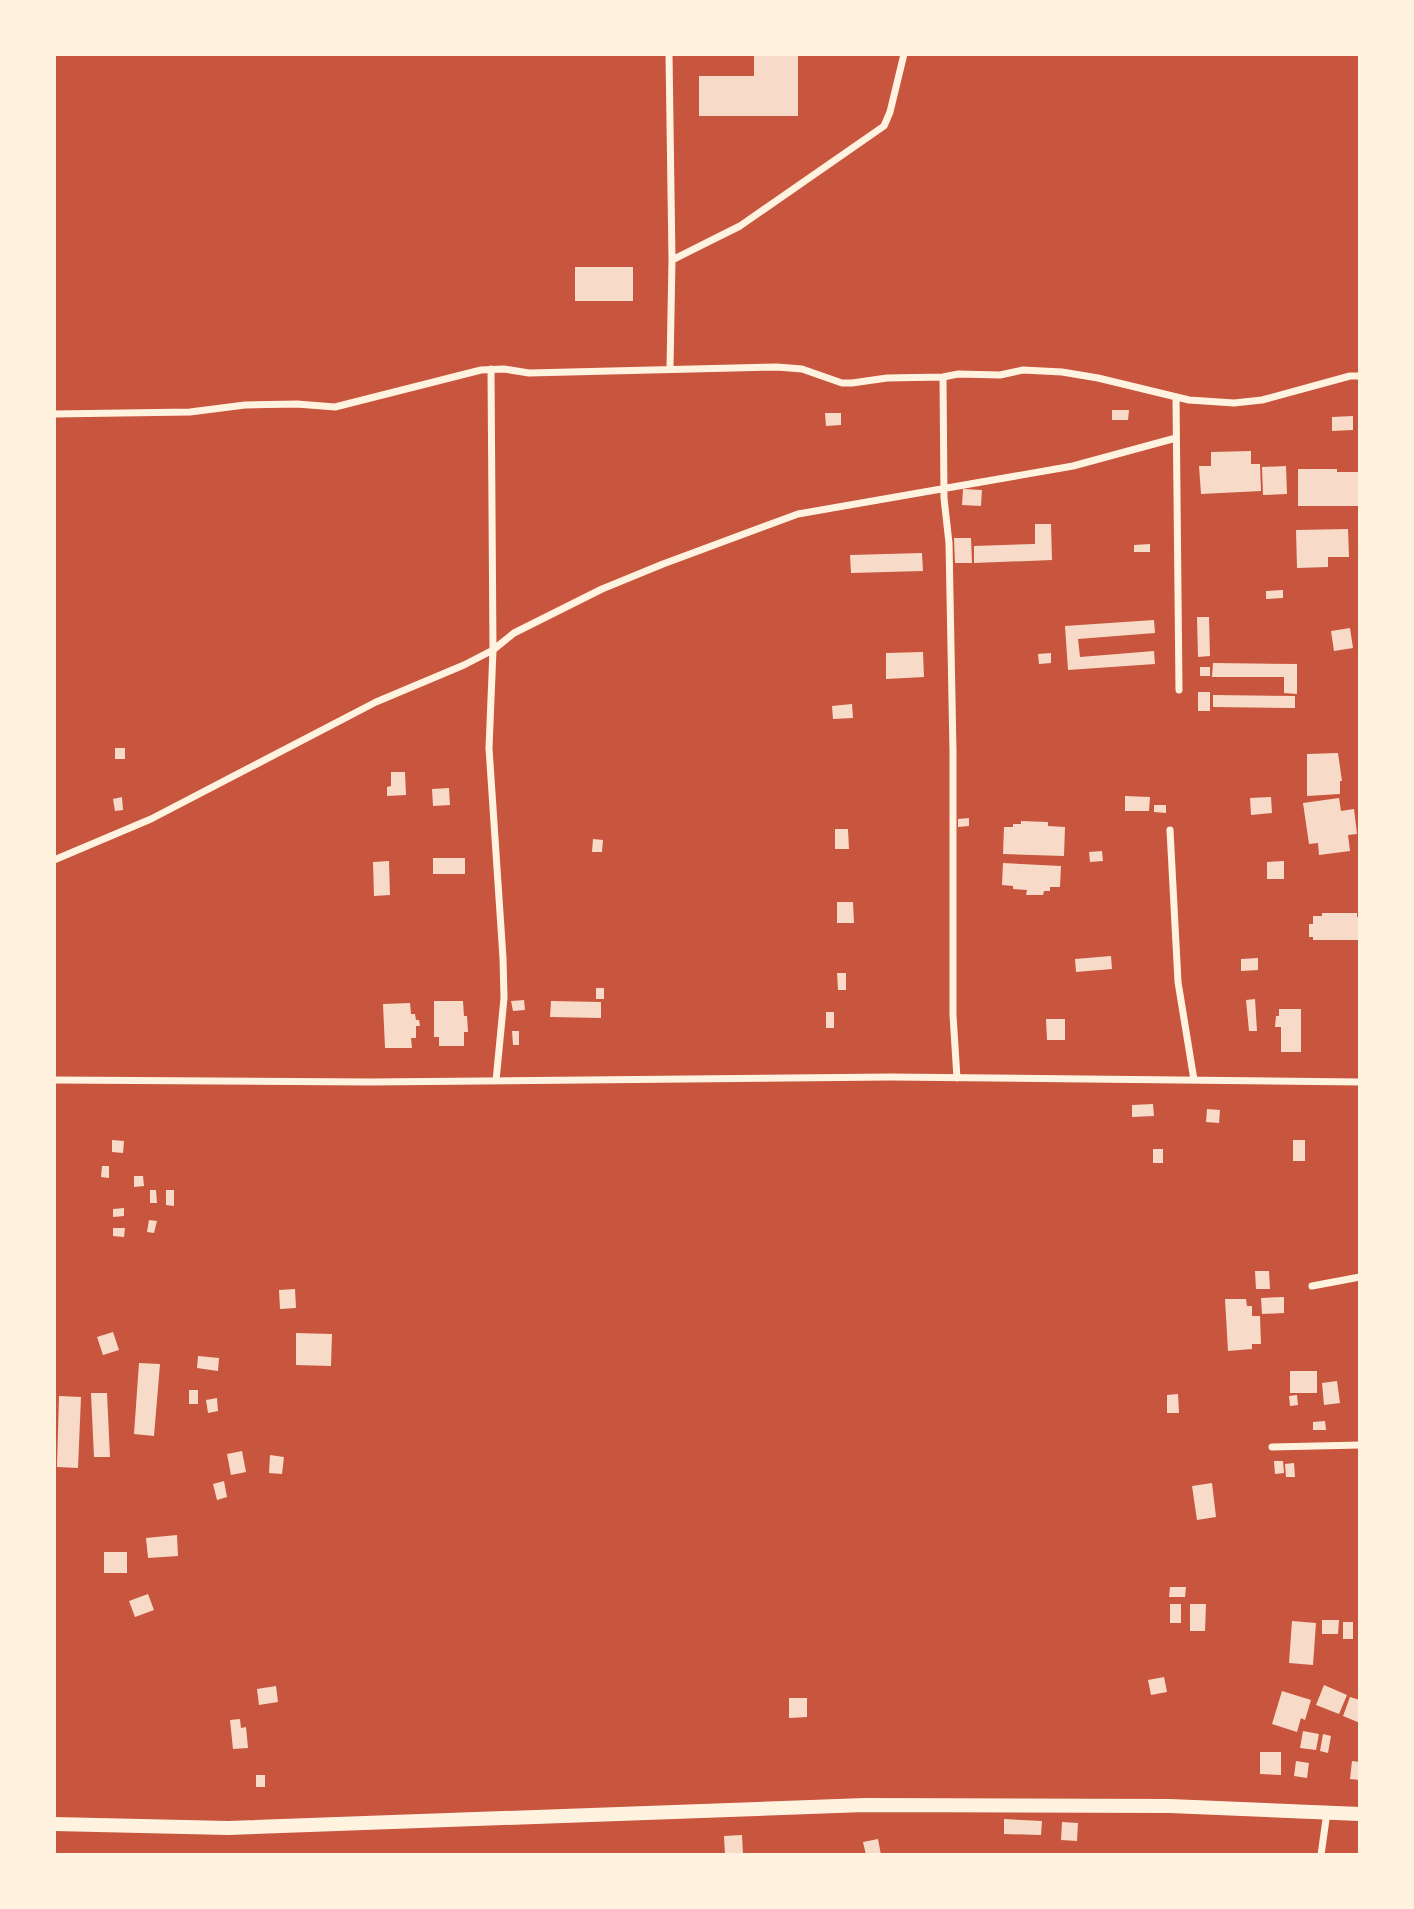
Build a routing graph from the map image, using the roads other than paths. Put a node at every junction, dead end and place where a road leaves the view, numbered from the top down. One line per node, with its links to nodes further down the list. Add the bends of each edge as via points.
1 (669, 54): 3 (street)
2 (904, 54): 3 (street, via 884,126 740,226)
3 (672, 260): 4 (street)
4 (670, 368): 5 (street, via 529,373); 7 (street, via 802,369 842,383)
5 (491, 369): 9 (street, via 335,407 245,405 190,412); 12 (street)
6 (1360, 376): 8 (street, via 1262,400 1234,403)
7 (943, 377): 8 (street, via 1023,370 1062,372); 11 (street)
8 (1176, 397): 10 (street)
9 (54, 414)
10 (1177, 438): 11 (street, via 1073,466); 13 (street)
11 (946, 488): 12 (street, via 798,514 601,589 514,633); 16 (street)
12 (494, 650): 15 (street, via 322,729 151,819); 19 (street, via 489,748 504,998)
13 (1180, 690)
14 (1170, 830): 18 (street, via 1178,982)
15 (54, 860)
16 (957, 1078): 18 (street); 19 (street)
17 (54, 1080): 19 (street)
18 (1194, 1080): 20 (street)
19 (496, 1081)
20 (1360, 1082)
21 (1360, 1277): 22 (street)
22 (1312, 1286)
23 (1360, 1446): 24 (street)
24 (1272, 1447)
25 (1327, 1811): 26 (main road); 27 (main road, via 865,1805 228,1828); 28 (street)
26 (1360, 1814)
27 (54, 1824)
28 (1321, 1855)

